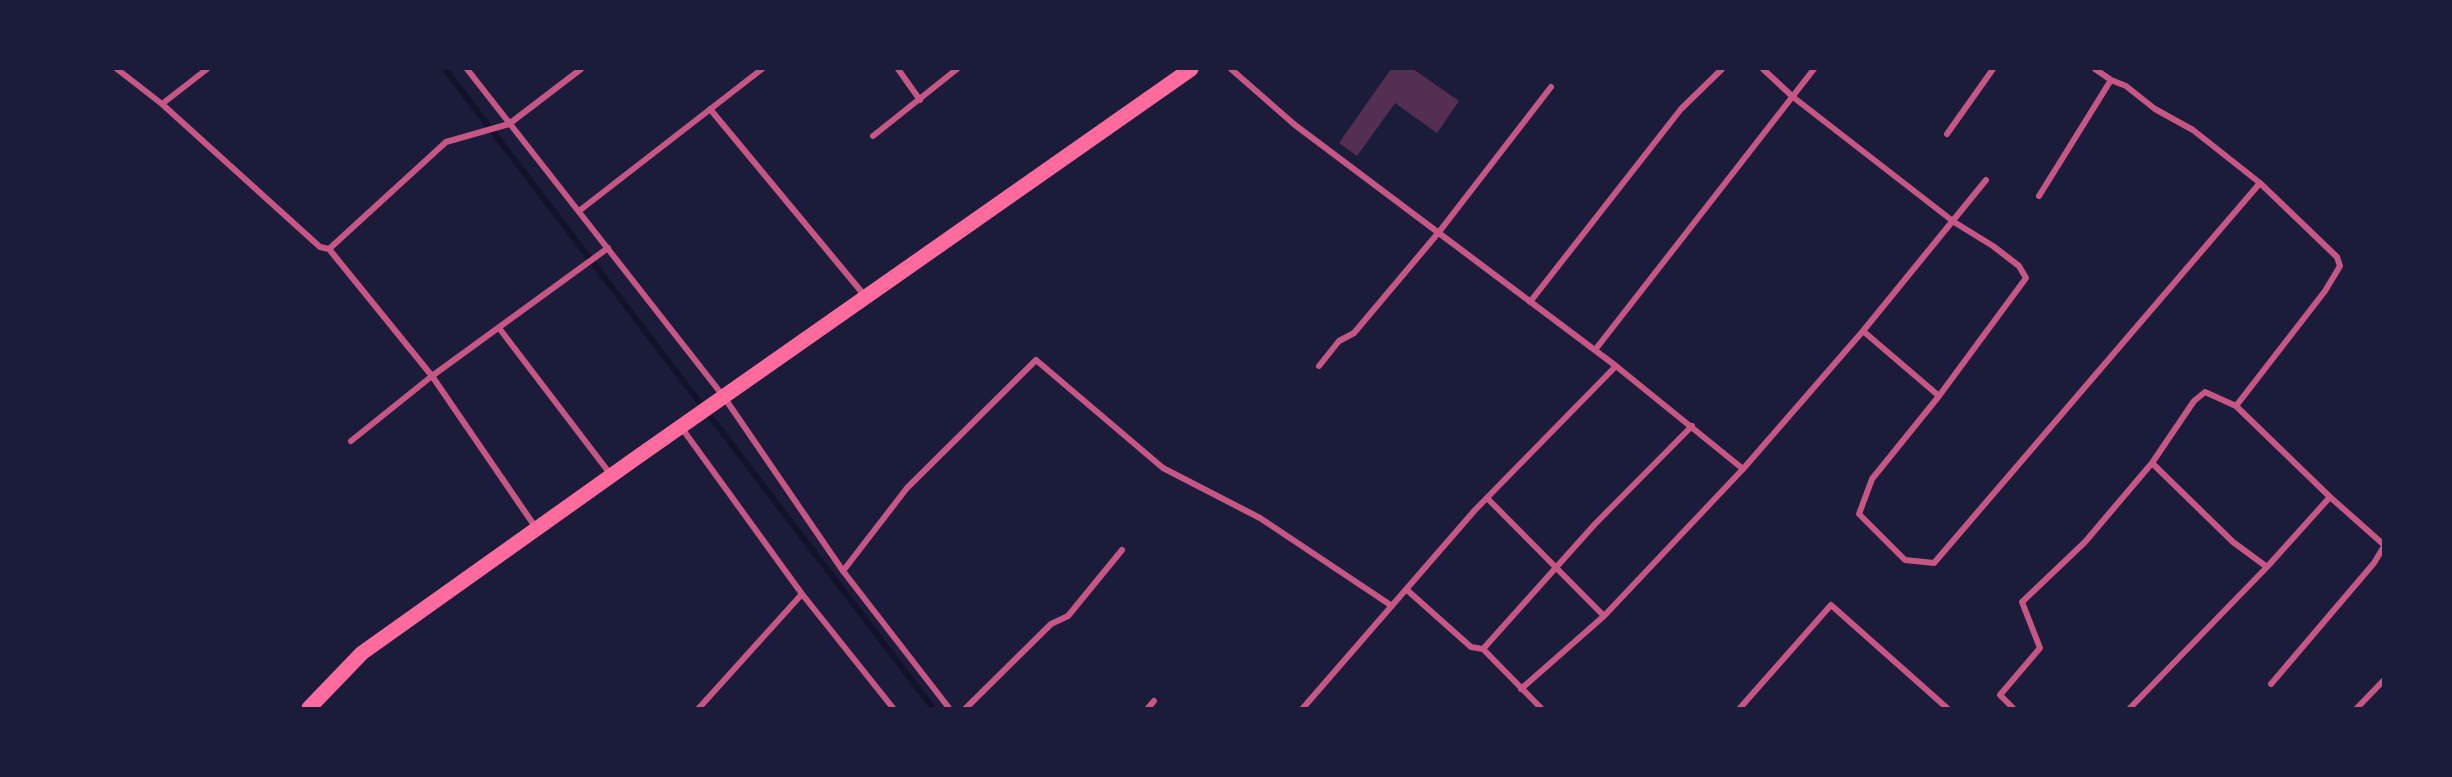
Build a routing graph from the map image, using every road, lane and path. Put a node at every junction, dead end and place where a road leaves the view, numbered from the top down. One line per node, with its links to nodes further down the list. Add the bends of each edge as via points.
1 (117, 69): 19 (street)
2 (207, 69): 19 (street)
3 (467, 69): 21 (street)
4 (581, 69): 21 (street)
5 (762, 69): 20 (street)
6 (898, 69): 18 (street)
7 (957, 69): 18 (street)
8 (1191, 69): 32 (main road)
9 (1231, 69): 29 (street, via 1294,126)
10 (1722, 69): 33 (street, via 1681,109)
11 (1762, 69): 17 (street)
12 (1815, 69): 17 (street)
13 (1993, 69): 22 (street)
14 (2095, 69): 15 (street)
15 (2111, 80): 25 (street, via 2193,130); 26 (street)
16 (1551, 87): 29 (street)
17 (1793, 97): 28 (street); 36 (street)
18 (920, 100): 23 (street)
19 (162, 104): 31 (street, via 320,247)
20 (710, 109): 27 (street); 32 (street)
21 (509, 124): 27 (street); 31 (street, via 446,142)
22 (1947, 134)
23 (873, 136)
24 (1986, 180): 28 (street)
25 (2260, 183): 40 (street, via 1934,563 1905,560 1859,514 1872,479); 42 (street, via 2323,242 2340,266)
26 (2039, 196)
27 (579, 211): 30 (street)
28 (1954, 222): 35 (street); 40 (street, via 2019,266 2026,278)
29 (1439, 232): 33 (street); 37 (street, via 1354,333 1339,341)
30 (608, 248): 34 (street); 41 (street)
31 (328, 249): 39 (street)
32 (866, 297): 41 (main road)
33 (1530, 302): 36 (street)
34 (499, 328): 39 (street); 48 (street)
35 (1863, 331): 40 (street); 47 (street)
36 (1595, 350): 38 (street)
37 (1319, 366)
38 (1616, 366): 43 (street); 50 (street)
39 (432, 376): 45 (street); 51 (street)
40 (1939, 396)
41 (719, 400): 44 (main road); 56 (street)
42 (2236, 406): 46 (street, via 2205,392 2194,401); 49 (street)
43 (1692, 426): 47 (street); 54 (street)
44 (681, 427): 48 (main road); 58 (street)
45 (351, 441)
46 (2152, 463): 55 (street, via 2232,542); 76 (street, via 2085,542 2022,602 2040,648 2000,695)
47 (1743, 469): 60 (street)
48 (611, 476): 51 (main road)
49 (2330, 497): 52 (street); 55 (street)
50 (1487, 498): 54 (street); 57 (street)
51 (536, 529): 66 (main road, via 362,653)
52 (2383, 546): 63 (street, via 2374,563)
53 (1122, 550): 70 (street, via 1068,616 1051,624)
54 (1556, 567): 60 (street); 61 (street)
55 (2267, 567): 77 (street)
56 (843, 571): 59 (street, via 907,488 1036,360 1162,468 1260,518); 69 (street)
57 (1407, 590): 59 (street); 61 (street, via 1471,647)
58 (801, 594): 67 (street); 68 (street)
59 (1392, 606): 72 (street)
60 (1604, 616): 64 (street)
61 (1483, 649): 64 (street)
62 (2383, 681): 78 (street)
63 (2271, 684)
64 (1521, 689): 73 (street)
65 (1154, 701): 71 (street)
66 (309, 708)
67 (699, 708)
68 (893, 708)
69 (949, 708)
70 (966, 708)
71 (1148, 708)
72 (1303, 708)
73 (1541, 708)
74 (1740, 708): 75 (street, via 1831,605)
75 (1947, 708)
76 (2013, 708)
77 (2130, 708)
78 (2357, 708)

